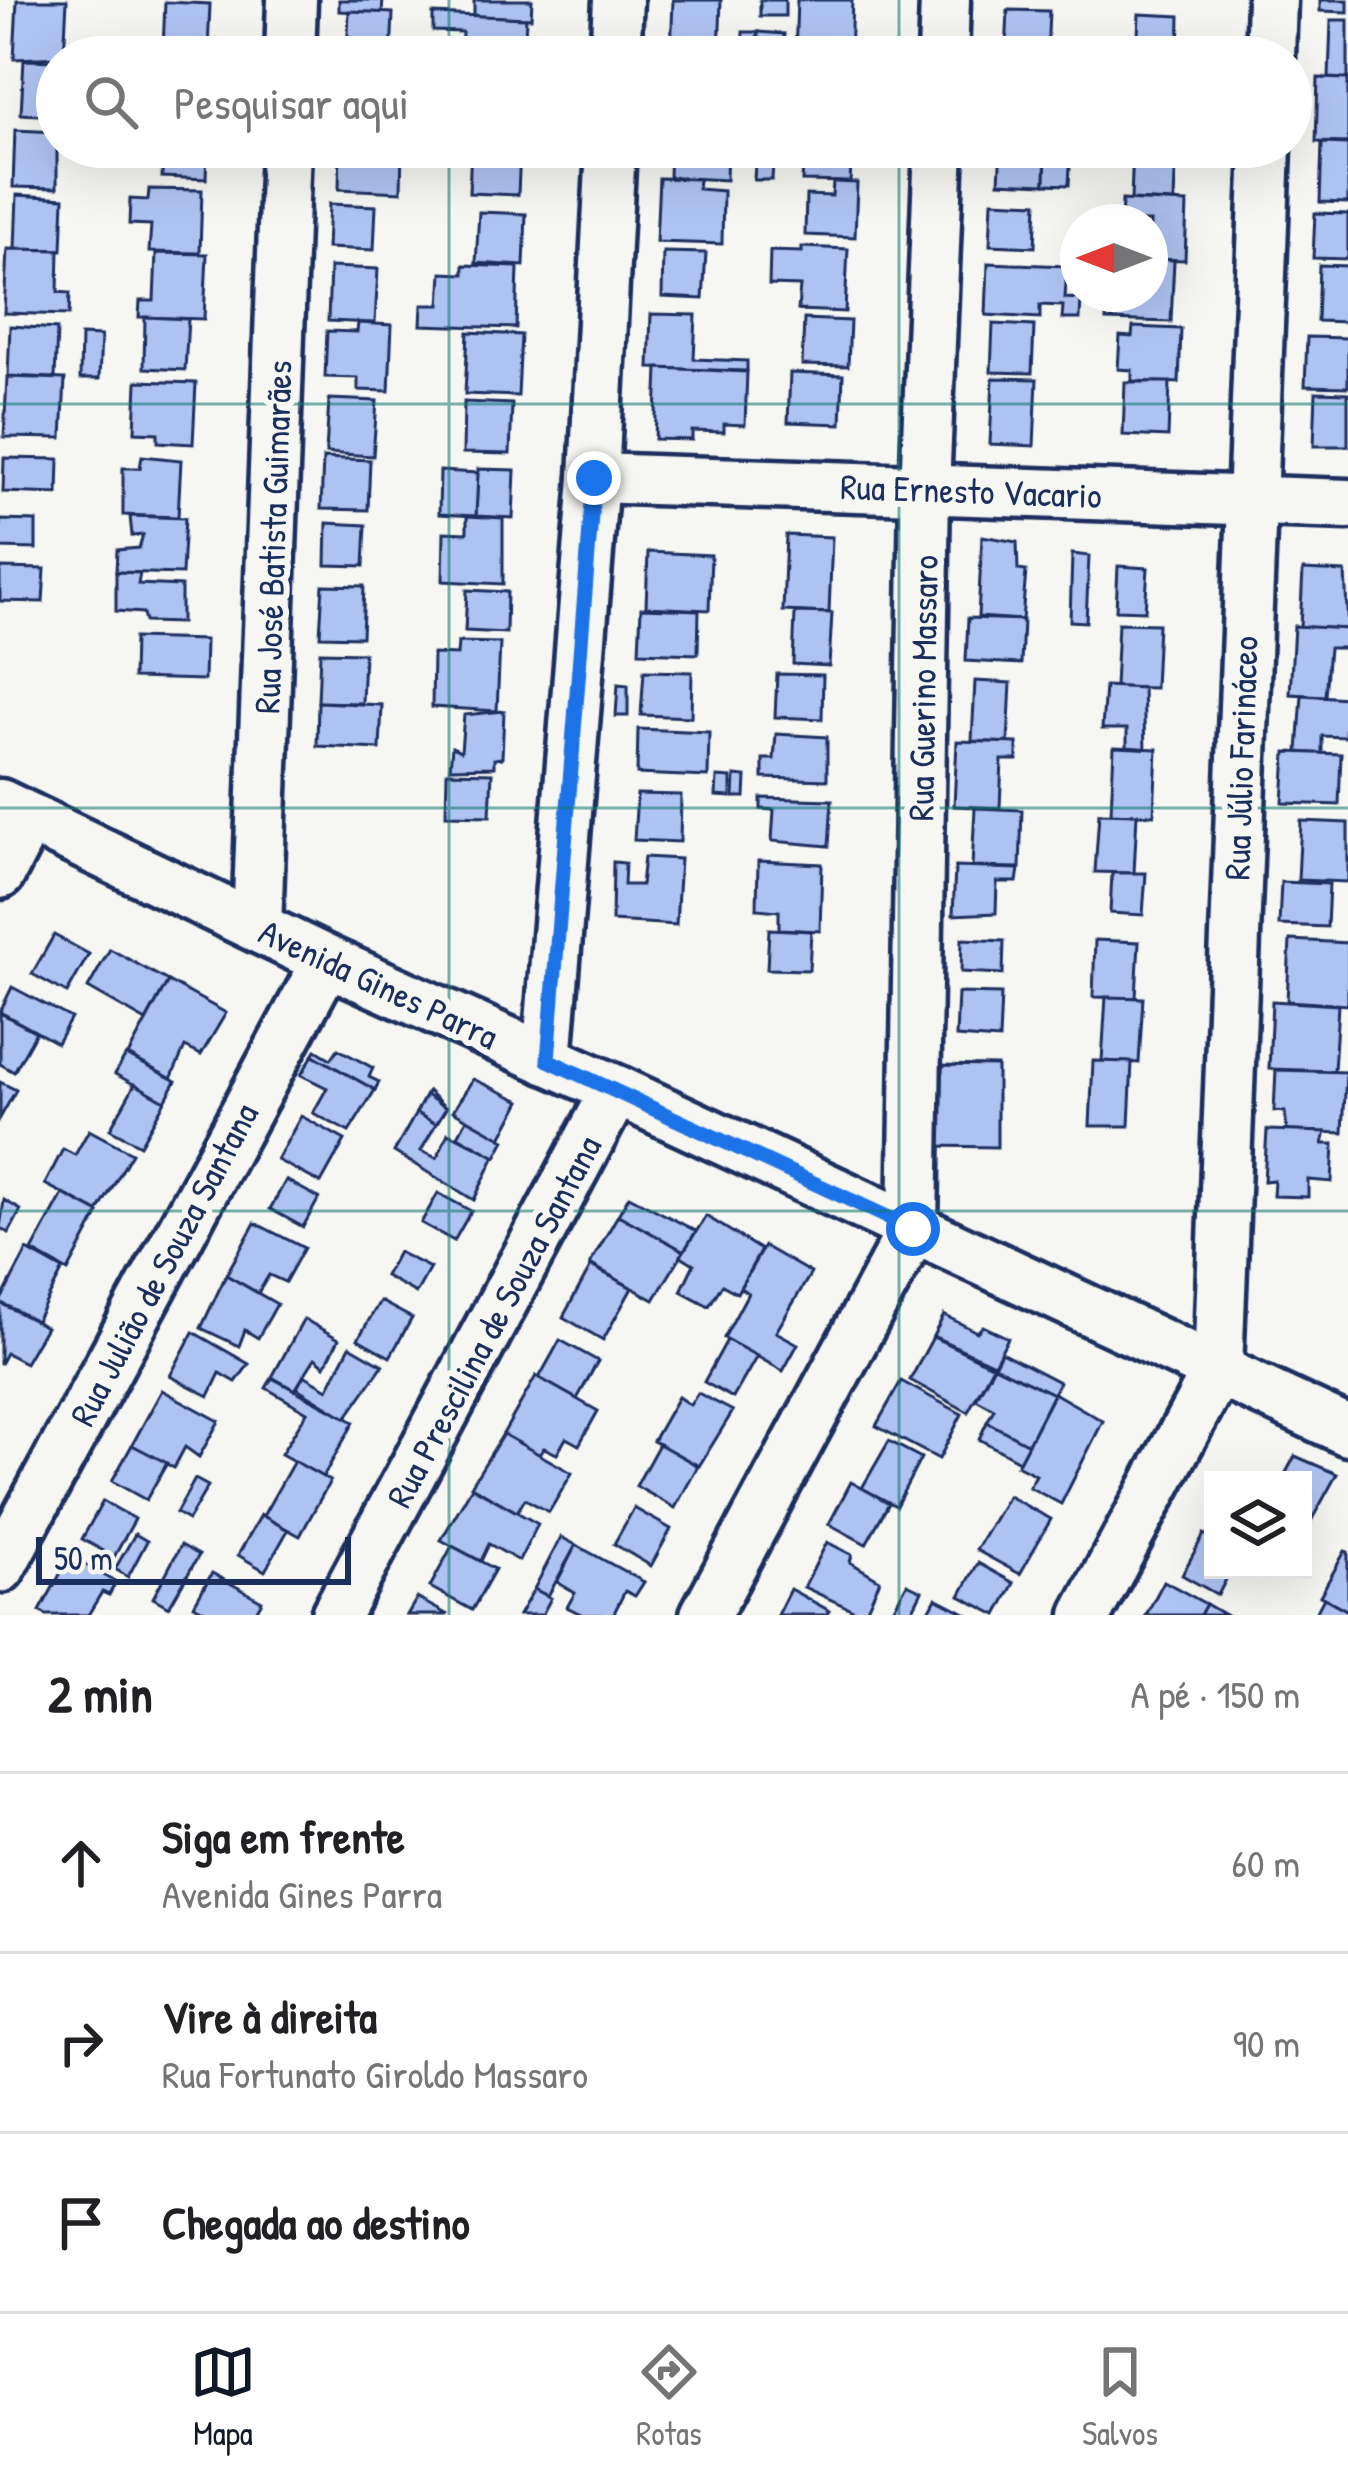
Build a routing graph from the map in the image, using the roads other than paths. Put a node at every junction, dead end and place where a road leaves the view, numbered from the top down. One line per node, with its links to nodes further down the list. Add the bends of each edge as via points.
1 (292, 0): 5 (street)
2 (618, 0): 6 (street)
3 (945, 0): 7 (street)
4 (1272, 0): 8 (street)
5 (291, 36)
6 (616, 36)
7 (944, 36)
8 (1271, 36)
9 (285, 168): 19 (street, Rua José Batista Guimarães)
10 (609, 168): 13 (street)
11 (938, 168): 14 (street, Rua Guerino Massaro)
12 (1265, 168): 15 (street, Rua Júlio Farináceo)
13 (594, 478): 14 (street, Rua Ernesto Vacario); 21 (street)
14 (925, 489): 15 (street, Rua Ernesto Vacario); 23 (street, Rua Guerino Massaro)
15 (1250, 499): 16 (street, Rua Ernesto Vacario); 24 (street, Rua Júlio Farináceo)
16 (1348, 504)
17 (15, 811): 18 (street); 19 (street, Avenida Gines Parra)
18 (0, 874)
19 (257, 927): 20 (street, Avenida Gines Parra)
20 (327, 961): 21 (street, Avenida Gines Parra); 26 (street, Rua Julião de Souza Santana)
21 (548, 1060): 22 (street, Avenida Gines Parra)
22 (616, 1090): 23 (street, Avenida Gines Parra); 27 (street, Rua Prescilina de Souza Santana)
23 (913, 1229): 24 (street, Avenida Gines Parra); 28 (street)
24 (1218, 1370): 25 (street, Avenida Gines Parra); 29 (street)
25 (1348, 1431)
26 (0, 1568)
27 (337, 1615)
28 (705, 1615)
29 (1086, 1615)

